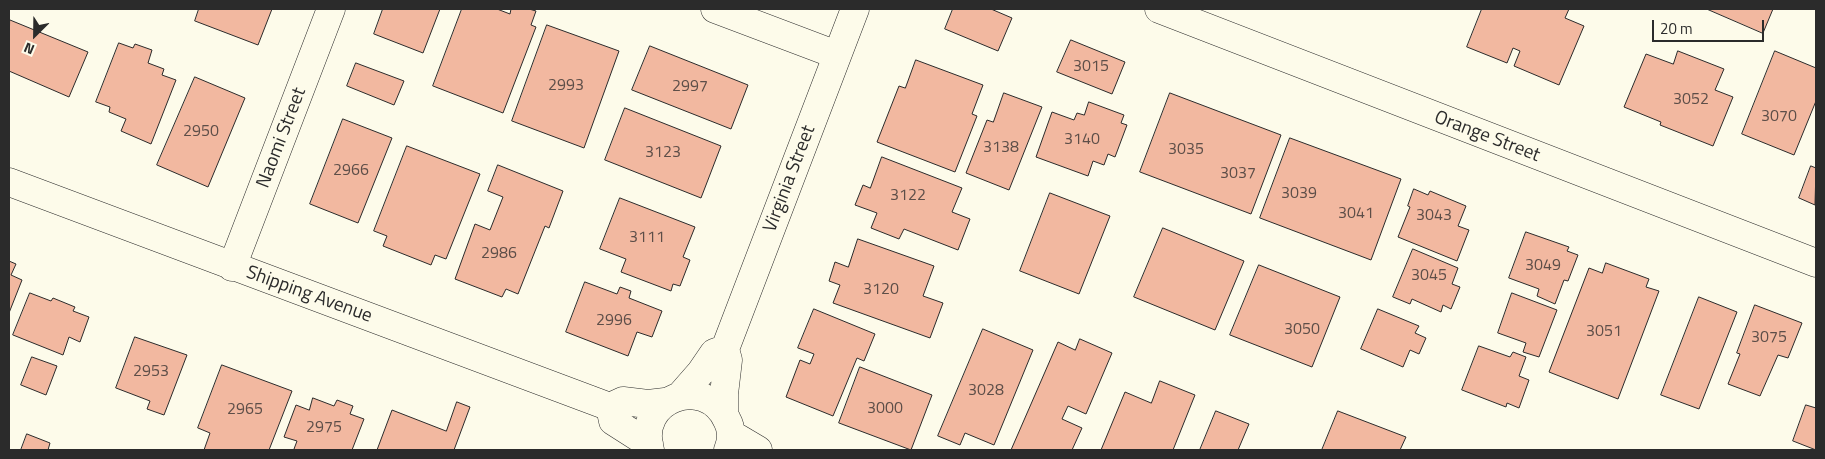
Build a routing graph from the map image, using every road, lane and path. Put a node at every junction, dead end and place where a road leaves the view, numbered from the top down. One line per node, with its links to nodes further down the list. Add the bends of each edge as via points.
1 (331, 9): 8 (street, Naomi Street)
2 (715, 9): 5 (street)
3 (855, 9): 5 (street, Virginia Street)
4 (1159, 9): 7 (street, Orange Street)
5 (837, 55): 9 (street, Virginia Street)
6 (9, 182): 8 (street, Shipping Avenue)
7 (1816, 263)
8 (232, 266): 11 (street, Shipping Avenue)
9 (725, 349): 10 (street, via 714,353 701,372); 12 (street, Virginia Street, via 728,360 724,394)
10 (672, 399): 11 (street, via 648,404 623,402); 12 (street, via 692,395 716,404); 13 (street, via 650,420)
11 (610, 408): 13 (street, via 613,421)
12 (728, 433): 14 (street)
13 (649, 447)
14 (758, 450)

